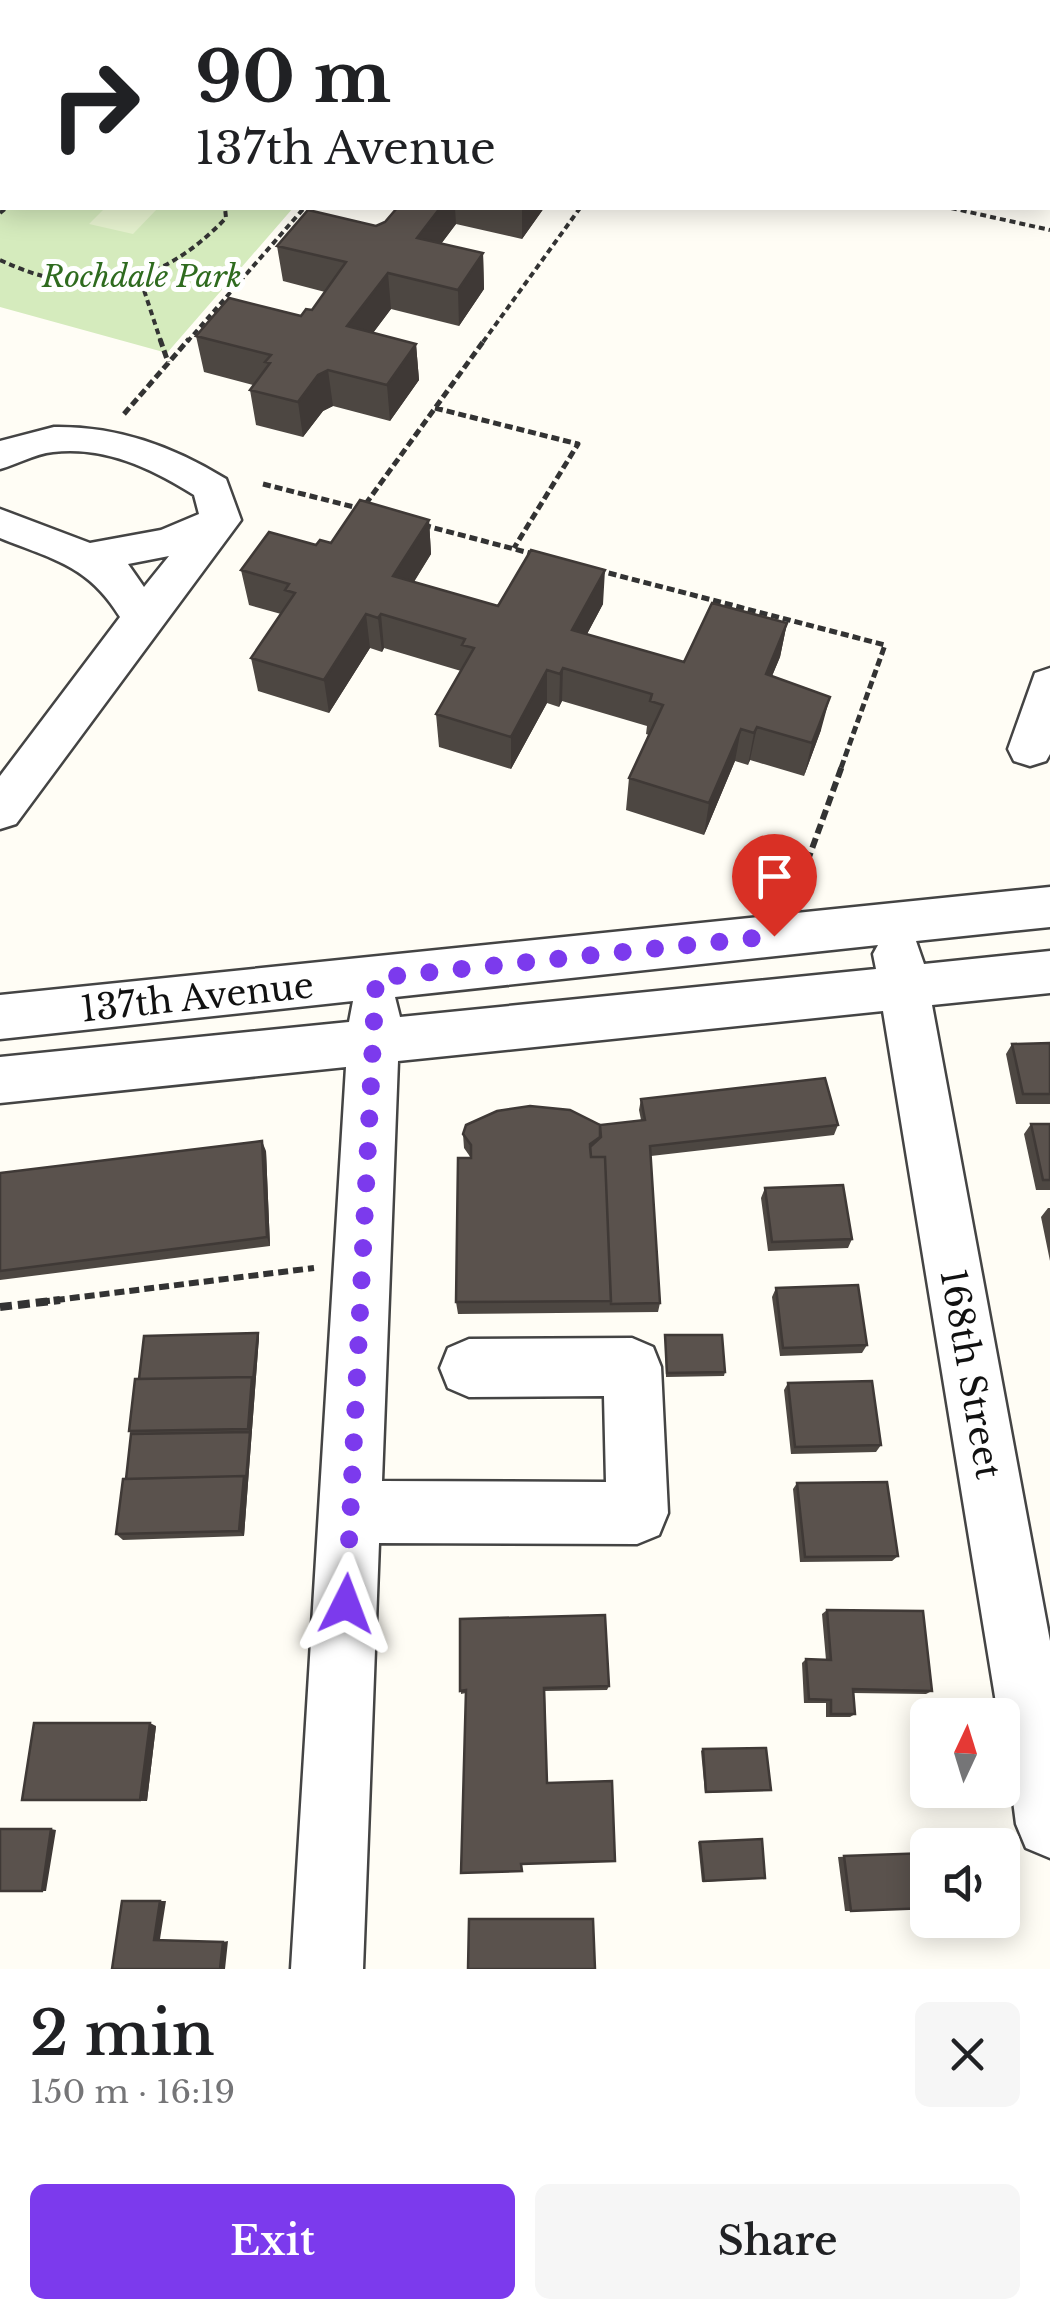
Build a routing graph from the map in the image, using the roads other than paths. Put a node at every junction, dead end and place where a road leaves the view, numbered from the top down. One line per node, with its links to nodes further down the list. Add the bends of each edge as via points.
1 (0, 456): 2 (street, via 58,436 118,444 179,466 212,488)
2 (221, 520): 4 (street, via 169,542); 5 (street)
3 (0, 522): 4 (street)
4 (87, 558): 5 (street, via 115,575)
5 (142, 618): 8 (street)
6 (1050, 684): 7 (street)
7 (1030, 748)
8 (0, 811)
9 (1050, 907): 10 (street, 137th Avenue)
10 (893, 924): 12 (street, 137th Avenue); 13 (street, 168th Street)
11 (1050, 972): 13 (street, 137th Avenue)
12 (376, 978): 14 (street, 137th Avenue); 15 (street)
13 (904, 987): 15 (street, 137th Avenue); 19 (street, 168th Street)
14 (0, 1016)
15 (374, 1042): 16 (street, 137th Avenue); 18 (street)
16 (0, 1080)
17 (469, 1368): 18 (street, via 632,1366 637,1513)
18 (351, 1512): 20 (street)
19 (1050, 1824)
20 (327, 1969)

